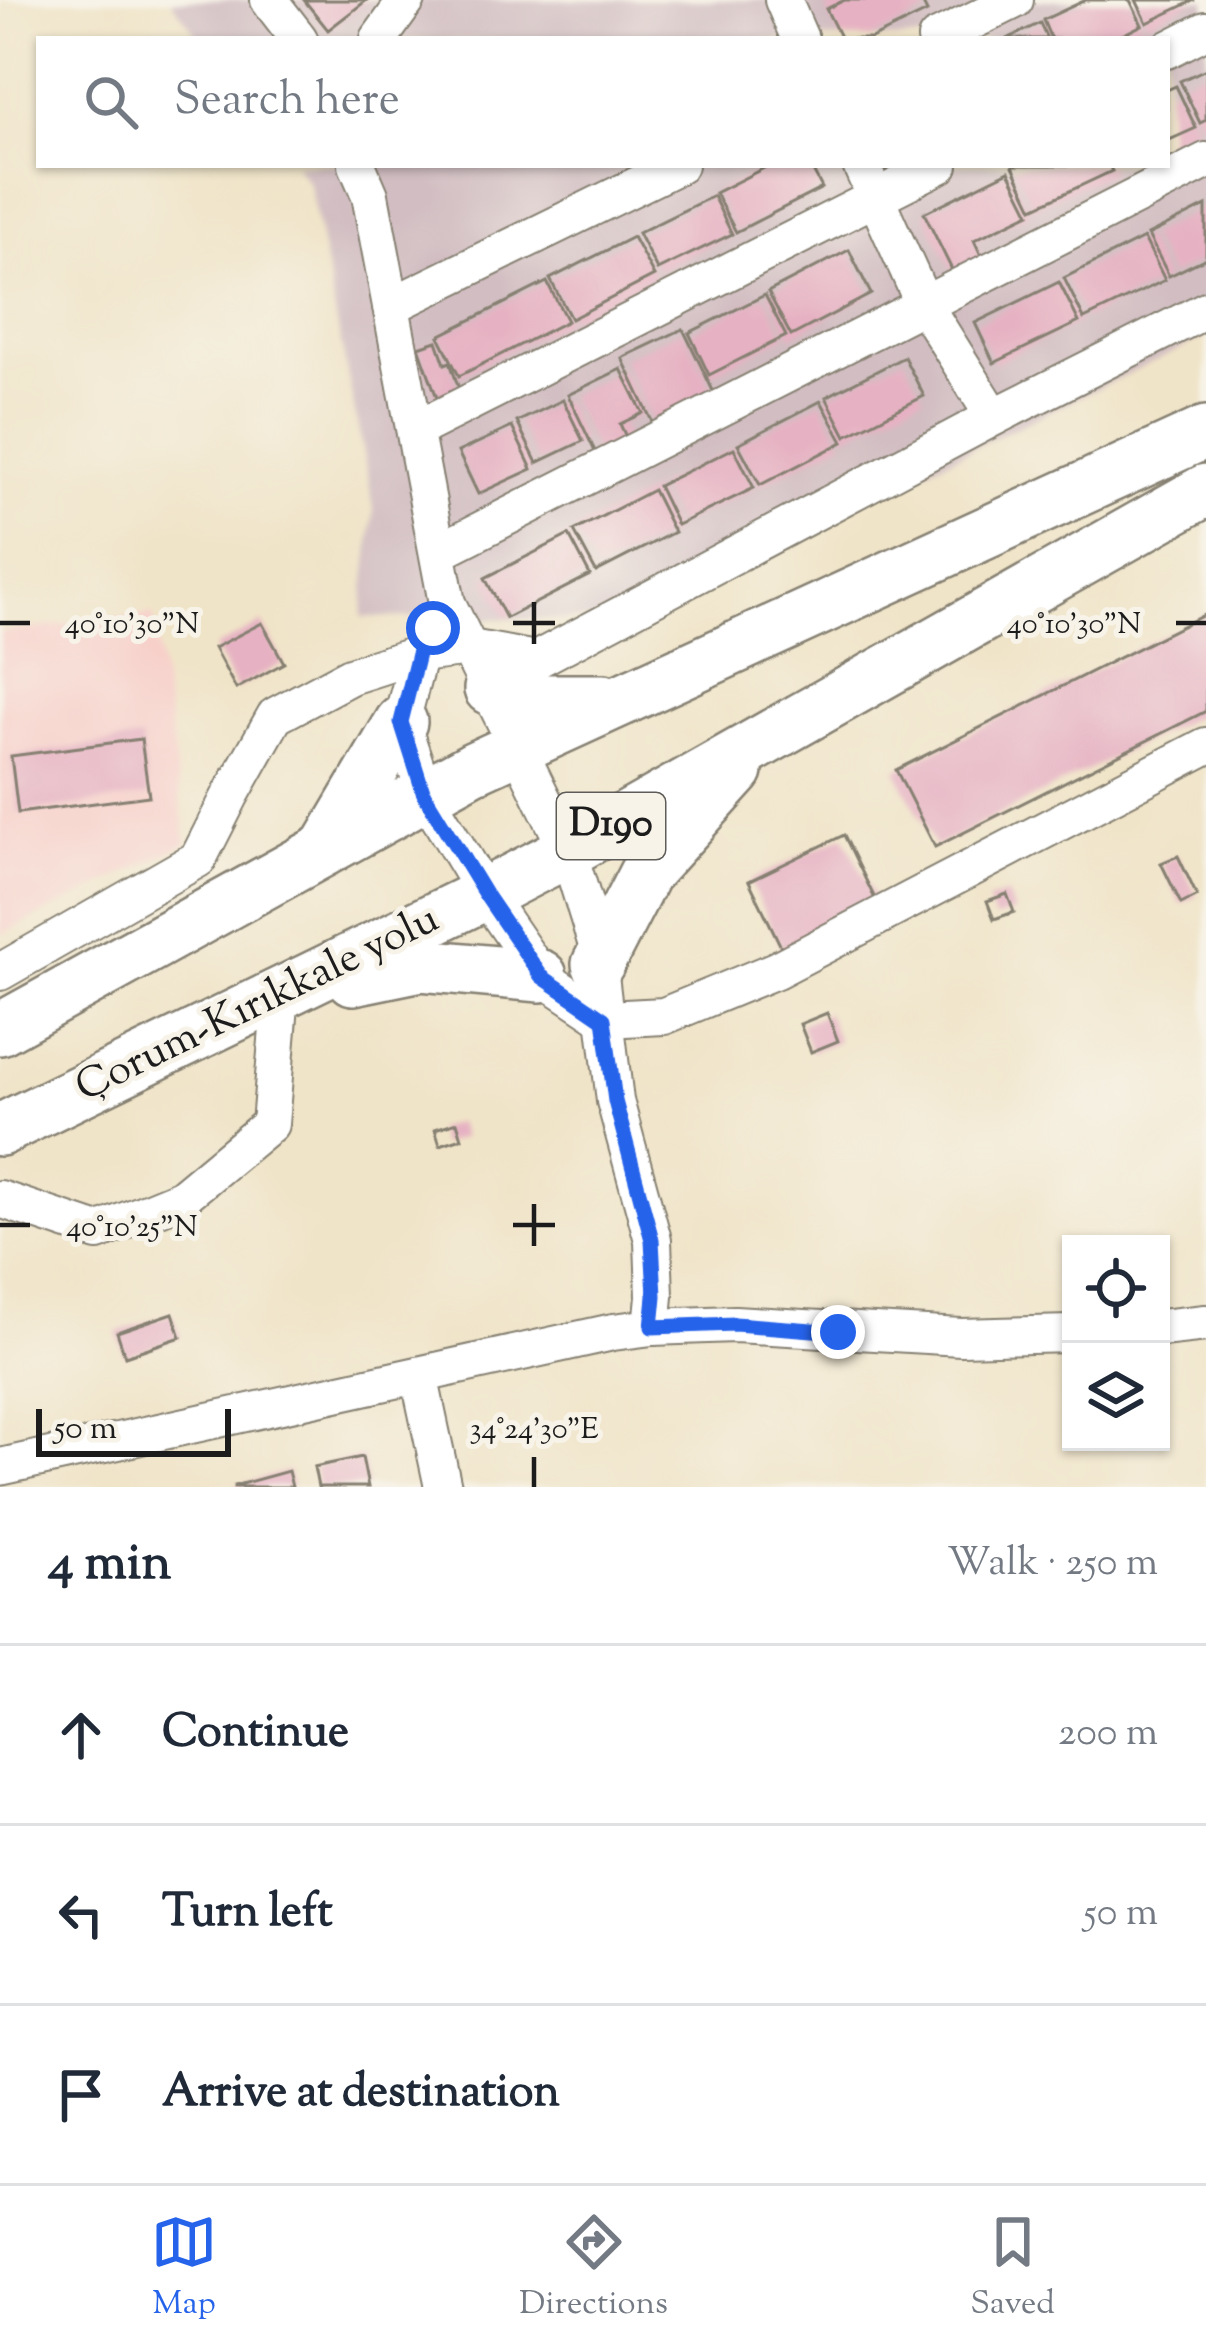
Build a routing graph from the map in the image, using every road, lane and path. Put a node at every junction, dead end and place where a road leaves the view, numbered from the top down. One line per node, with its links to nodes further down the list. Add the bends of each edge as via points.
1 (269, 0): 6 (street)
2 (407, 0): 7 (street)
3 (783, 0): 8 (street)
4 (1015, 0): 9 (street)
5 (1206, 30): 10 (street)
6 (297, 36)
7 (381, 36)
8 (799, 36)
9 (942, 36)
10 (1170, 48)
11 (1206, 161): 16 (street)
12 (673, 168): 17 (street)
13 (927, 168): 15 (street)
14 (366, 175): 17 (street)
15 (869, 181): 16 (street); 20 (street)
16 (924, 305): 19 (street); 23 (street)
17 (391, 306): 20 (street)
18 (1206, 310): 19 (street)
19 (994, 418): 26 (street, via 536,660)
20 (415, 430): 23 (street)
21 (1206, 433): 27 (highway, D190)
22 (1206, 490): 29 (highway, Çorum-Kırıkkale yolu / D190)
23 (437, 552): 24 (street)
24 (447, 603): 25 (street); 26 (street)
25 (418, 654): 26 (street); 28 (street); 37 (street, via 350,676 275,716 198,859)
26 (480, 668): 27 (highway, via 546,700); 31 (street)
27 (622, 700): 31 (highway, D190)
28 (401, 722): 32 (street); 33 (highway)
29 (766, 738): 34 (highway, Çorum-Kırıkkale yolu / D190); 36 (highway, via 644,874)
30 (1206, 746): 40 (street, via 776,970 664,1016)
31 (519, 747): 32 (highway, D190); 34 (street)
32 (424, 794): 33 (highway, D190); 35 (street)
33 (326, 849): 41 (highway, D190)
34 (568, 851): 35 (highway, Çorum-Kırıkkale yolu / D190); 36 (street)
35 (485, 894): 38 (street); 39 (highway, Çorum-Kırıkkale yolu / D190)
36 (598, 964): 40 (street)
37 (0, 972)
38 (541, 976): 39 (highway, via 421,964); 40 (street)
39 (281, 993): 42 (highway, Çorum-Kırıkkale yolu / D190); 43 (street, via 270,1124 181,1198 98,1232)
40 (604, 1019): 45 (street, via 615,1101 652,1240)
41 (0, 1029)
42 (0, 1130)
43 (0, 1199)
44 (1206, 1323): 46 (street)
45 (652, 1327): 47 (street); 48 (street)
46 (1170, 1327)
47 (1062, 1334)
48 (418, 1375): 49 (street); 50 (street)
49 (0, 1467)
50 (443, 1487)

